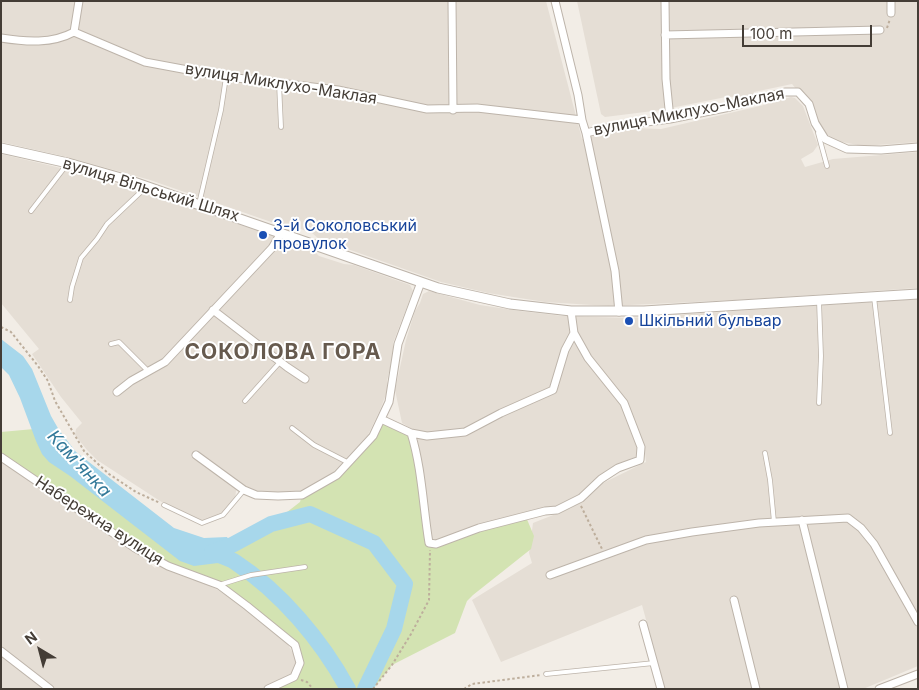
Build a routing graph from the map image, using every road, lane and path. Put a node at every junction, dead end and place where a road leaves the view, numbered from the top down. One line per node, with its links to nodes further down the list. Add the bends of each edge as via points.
1 (79, 1): 8 (street)
2 (452, 1): 13 (street)
3 (555, 1): 15 (street)
4 (665, 1): 9 (street)
5 (891, 1): 6 (street)
6 (891, 14): 7 (path, via 890,25)
7 (880, 30): 9 (street)
8 (74, 32): 10 (street, via 31,42); 11 (street, вулиця Миклухо-Маклая, via 145,62)
9 (665, 35): 14 (street)
10 (1, 38)
11 (226, 77): 12 (street, вулиця Миклухо-Маклая); 24 (lane)
12 (278, 83): 13 (street, вулиця Миклухо-Маклая, via 338,90 427,109); 17 (lane)
13 (453, 110): 15 (street, вулиця Миклухо-Маклая, via 477,108)
14 (670, 119): 16 (street, вулиця Миклухо-Маклая, via 785,92 798,92 809,104); 18 (street, вулиця Миклухо-Маклая)
15 (582, 120): 18 (street)
16 (815, 123): 19 (street, вулиця Миклухо-Маклая, via 825,139 847,149); 22 (lane)
17 (281, 127)
18 (586, 133): 34 (street, via 615,271)
19 (918, 147)
20 (1, 148): 21 (street, вулиця Вільський Шлях)
21 (68, 163): 23 (street, вулиця Вільський Шлях); 25 (lane)
22 (827, 166)
23 (147, 186): 24 (street, вулиця Вільський Шлях); 30 (lane, via 107,224 81,258)
24 (199, 204): 26 (street, вулиця Вільський Шлях)
25 (31, 211)
26 (281, 232): 27 (street, вулиця Вільський Шлях); 32 (street, via 272,248)
27 (421, 282): 33 (street, вулиця Вільський Шлях, via 481,298); 44 (street, via 398,344 389,402)
28 (918, 294): 29 (street, вулиця Вільський Шлях)
29 (874, 296): 31 (street, вулиця Вільський Шлях); 47 (lane)
30 (70, 300)
31 (819, 301): 34 (street, вулиця Вільський Шлях); 43 (lane)
32 (213, 310): 38 (street); 39 (street, via 165,362)
33 (571, 311): 34 (street, вулиця Вільський Шлях); 36 (street)
34 (619, 312)
35 (1, 327): 54 (path, via 11,332 38,366 84,451 109,474)
36 (574, 333): 46 (street, via 565,350 553,390 465,432 427,436); 53 (street, via 588,358 624,403 641,447 640,460 618,468)
37 (111, 344): 39 (lane, via 119,342)
38 (280, 362): 40 (street); 42 (lane)
39 (148, 371): 41 (street)
40 (305, 379)
41 (117, 392)
42 (245, 401)
43 (820, 403)
44 (381, 419): 46 (street); 51 (street, via 373,436)
45 (292, 428): 51 (lane, via 314,445)
46 (411, 433): 57 (street, via 417,451)
47 (890, 433)
48 (765, 453): 56 (lane)
49 (196, 455): 52 (street)
50 (1, 457): 61 (street, Набережна вулиця, via 135,548 168,566)
51 (348, 463): 52 (street, via 337,475 302,495 256,495)
52 (244, 490): 54 (lane, via 223,515 202,523)
53 (578, 500): 57 (street, via 557,510 479,528 436,544); 58 (path)
54 (164, 505)
55 (802, 520): 56 (street); 63 (street, via 848,518 862,528); 77 (street)
56 (774, 522): 58 (street, via 646,540)
57 (429, 543): 73 (path, via 429,600 392,665)
58 (605, 555): 60 (street)
59 (305, 567): 61 (lane, via 251,575)
60 (550, 575)
61 (219, 585): 69 (street, Набережна вулиця, via 295,644 300,663)
62 (734, 600): 76 (street)
63 (918, 622)
64 (643, 624): 66 (street)
65 (1, 651): 70 (street)
66 (654, 663): 67 (lane); 75 (street)
67 (546, 674): 74 (path, via 472,684)
68 (918, 674): 78 (street)
69 (294, 677): 71 (street); 72 (path, via 307,682)
70 (50, 689)
71 (268, 689)
72 (313, 689)
73 (373, 689)
74 (464, 689)
75 (661, 689)
76 (756, 689)
77 (844, 689)
78 (879, 689)

